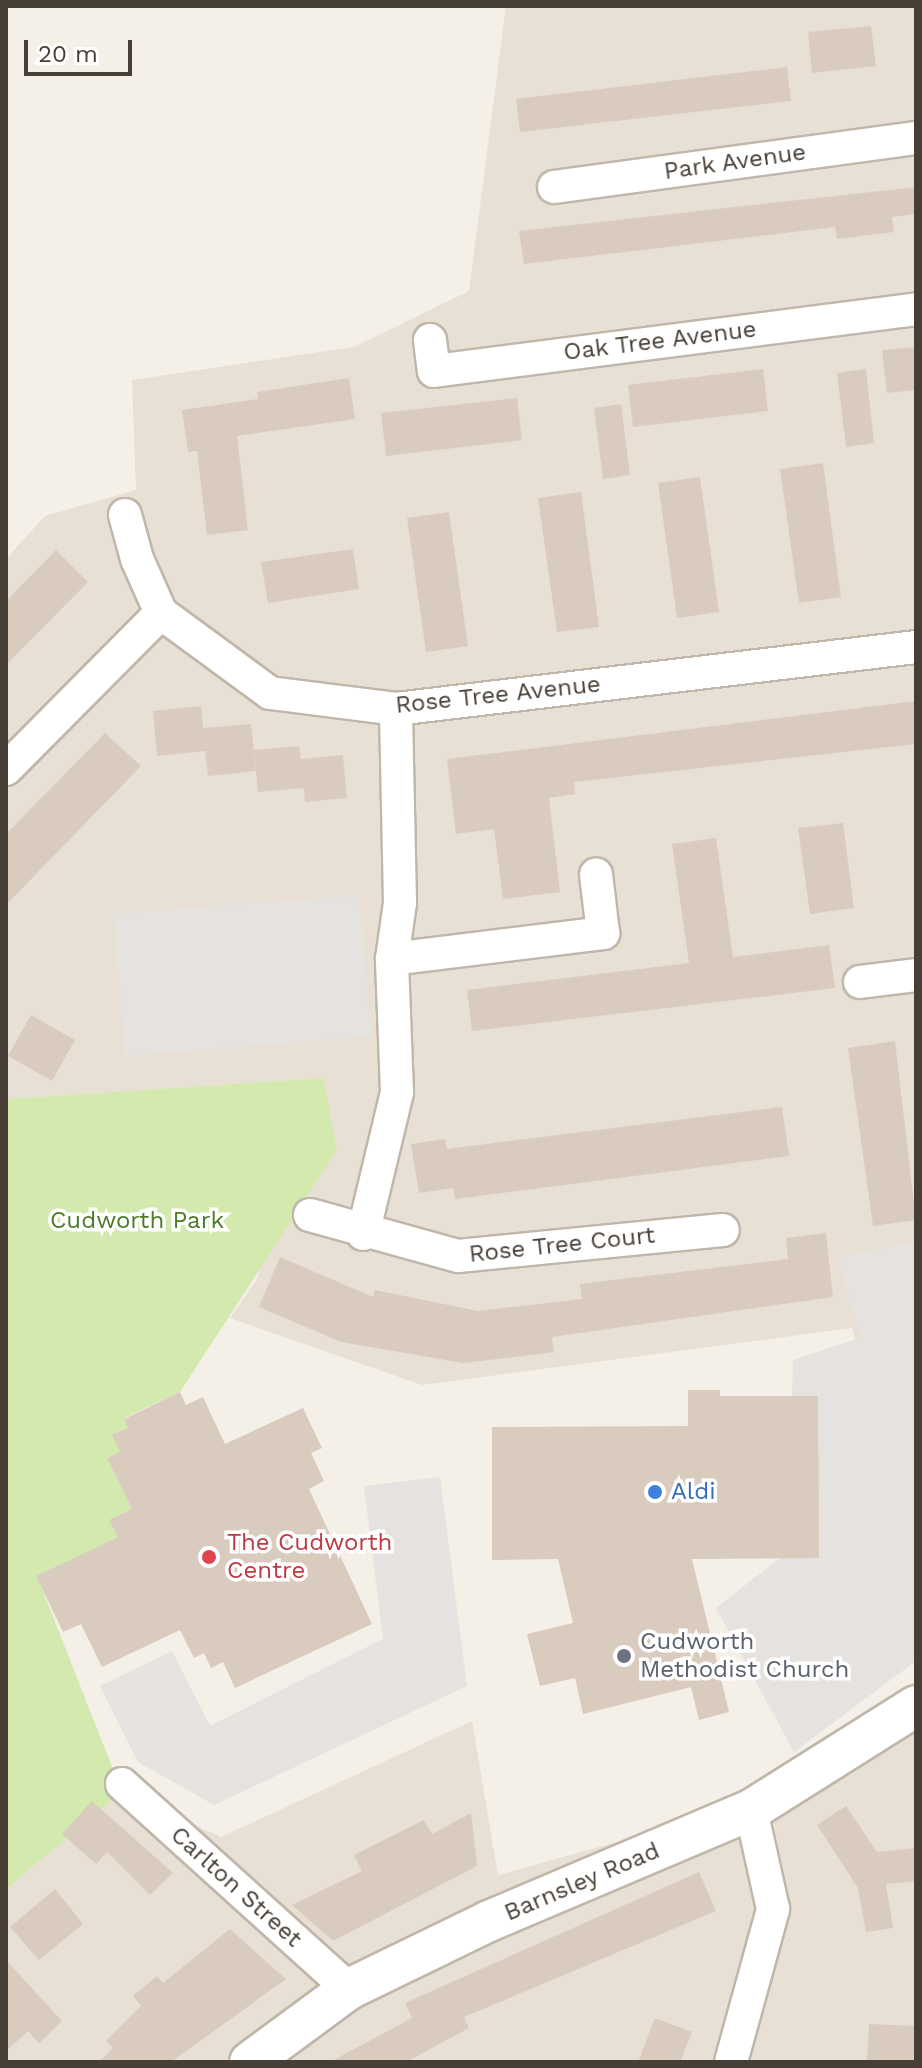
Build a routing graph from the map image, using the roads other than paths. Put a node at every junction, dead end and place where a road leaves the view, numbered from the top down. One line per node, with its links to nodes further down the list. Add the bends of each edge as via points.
1 (916, 138): 2 (street, Park Avenue)
2 (554, 187)
3 (916, 309): 4 (street, Oak Tree Avenue, via 434,371)
4 (430, 340)
5 (125, 515): 6 (street, Rose Tree Avenue)
6 (161, 613): 8 (street, Rose Tree Avenue, via 270,693); 9 (street)
7 (916, 647): 8 (street, Rose Tree Avenue)
8 (396, 709): 11 (street, via 400,903)
9 (6, 769)
10 (596, 874): 11 (street, via 603,933)
11 (392, 959): 16 (street, via 397,1092)
12 (916, 975): 13 (street)
13 (860, 982)
14 (310, 1215): 16 (street, Rose Tree Court)
15 (723, 1230): 16 (street, Rose Tree Court, via 458,1256)
16 (363, 1234)
17 (916, 1706): 19 (street, Barnsley Road)
18 (122, 1784): 20 (street, Carlton Street)
19 (751, 1810): 20 (street, Barnsley Road, via 489,1921); 22 (street, via 773,1909)
20 (349, 1989): 21 (street, Barnsley Road)
21 (250, 2062)
22 (731, 2062)

